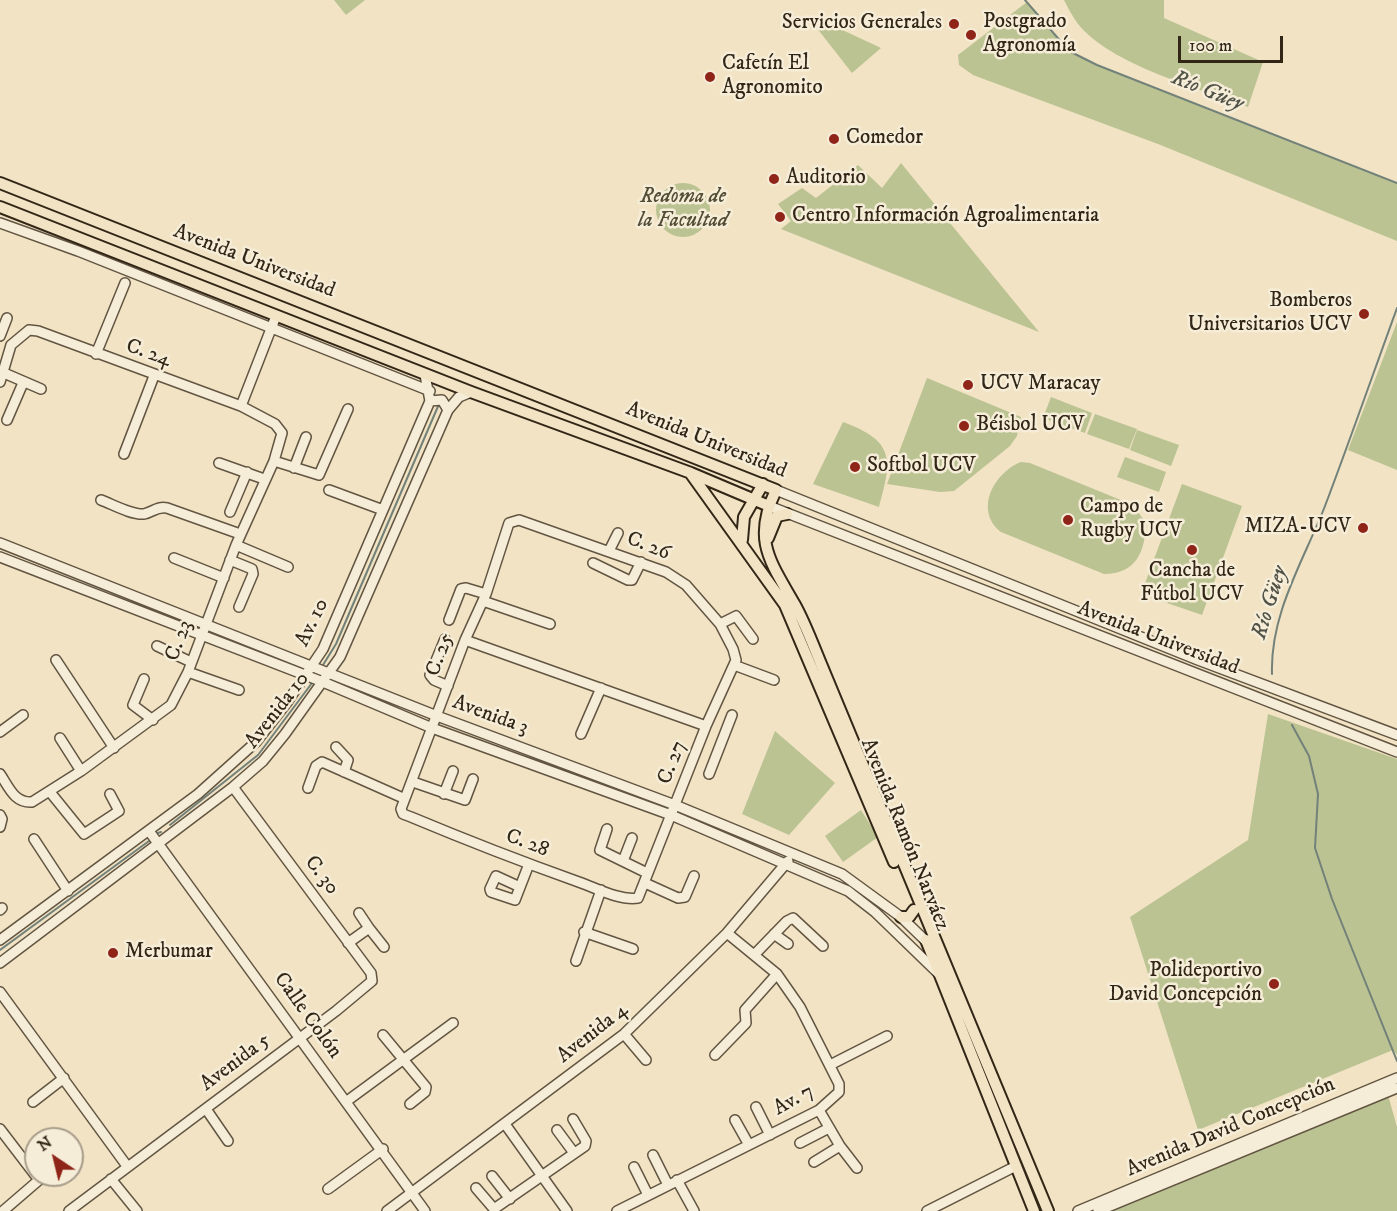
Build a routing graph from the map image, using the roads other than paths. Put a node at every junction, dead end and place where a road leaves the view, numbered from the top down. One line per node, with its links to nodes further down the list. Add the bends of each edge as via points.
1 (1, 185): 31 (main road, Avenida Universidad)
2 (0, 207): 5 (main road, Avenida Universidad)
3 (0, 223): 7 (street)
4 (125, 284): 10 (street)
5 (276, 316): 7 (street); 11 (main road, Avenida Universidad)
6 (7, 318): 8 (street)
7 (271, 329): 17 (street); 18 (street)
8 (0, 336)
9 (7, 347): 10 (street, C. 24, via 30,330); 13 (street)
10 (96, 354): 12 (street, C. 24)
11 (425, 375): 16 (main road, Avenida Universidad); 17 (street)
12 (154, 376): 18 (street, C. 24); 24 (street)
13 (2, 377): 14 (street)
14 (23, 383): 15 (street); 21 (street)
15 (41, 389)
16 (471, 392): 20 (street, Avenida 10, via 459,397); 29 (main road, Avenida Universidad)
17 (430, 396): 20 (street, via 442,400); 37 (street, Av. 10)
18 (241, 406): 22 (street, C. 24)
19 (348, 409): 27 (street, via 322,473 315,475)
20 (448, 410): 73 (street, Avenida 10)
21 (7, 420)
22 (275, 424): 25 (street, C. 23, via 282,434)
23 (306, 437): 27 (street)
24 (124, 454)
25 (274, 461): 27 (street); 30 (street, C. 23)
26 (219, 463): 28 (street)
27 (294, 468)
28 (247, 472): 30 (street); 38 (street)
29 (691, 473): 35 (main road, Avenida Universidad); 43 (main road, Avenida Ramón Narváez)
30 (264, 479): 42 (street, C. 23)
31 (763, 484): 33 (main road, Avenida Universidad); 35 (main road)
32 (329, 490): 37 (street)
33 (776, 490): 36 (main road, Avenida Ramón Narváez); 68 (street, Avenida Universidad)
34 (101, 500): 42 (street, via 144,514 167,508)
35 (753, 500): 36 (main road, Avenida Universidad); 43 (main road, via 744,517)
36 (769, 506): 39 (street, Avenida Universidad); 46 (main road, Avenida Ramón Narváez, via 764,521)
37 (383, 510): 71 (street, Av. 10, via 323,650)
38 (231, 512)
39 (787, 513): 46 (main road, via 777,516 772,524); 74 (street, Avenida Universidad)
40 (519, 520): 47 (street, C. 26); 55 (street, C. 25, via 509,523)
41 (618, 533): 47 (street)
42 (240, 534): 45 (street, C. 23)
43 (742, 540): 132 (main road, Avenida Ramón Narváez, via 785,605)
44 (0, 543): 58 (street, Avenida 3)
45 (236, 545): 50 (street, C. 23); 53 (street)
46 (766, 550): 148 (main road, Avenida Ramón Narváez, via 821,664)
47 (609, 551): 51 (street, C. 26)
48 (0, 557): 61 (street, Avenida 3)
49 (174, 558): 54 (street)
50 (230, 560): 54 (street, C. 23); 56 (street, via 252,569 253,574)
51 (641, 562): 52 (street, via 632,580); 60 (street, C. 26, via 686,585)
52 (593, 563)
53 (288, 567)
54 (224, 578): 58 (street, C. 23)
55 (484, 598): 57 (street, via 466,588 461,590); 59 (street); 64 (street, C. 25)
56 (239, 608)
57 (449, 620)
58 (207, 623): 61 (street, C. 23); 71 (street, Avenida 3)
59 (550, 624)
60 (720, 624): 63 (street, via 735,616); 66 (street, C. 26)
61 (202, 635): 69 (street, C. 23); 75 (street, Avenida 3)
62 (445, 639): 79 (street, via 430,675)
63 (753, 639)
64 (465, 640): 79 (street, C. 25); 80 (street)
65 (157, 646): 69 (street)
66 (733, 649): 70 (street, C. 27)
67 (56, 660): 95 (street)
68 (1198, 660): 74 (street); 90 (street, Avenida Universidad)
69 (191, 662): 72 (street, C. 23)
70 (734, 665): 77 (street); 86 (street, C. 27)
71 (312, 666): 73 (street, Avenida 3); 75 (street, Av. 10)
72 (188, 672): 81 (street); 85 (street, C. 23, via 171,705)
73 (330, 672): 78 (street, Avenida 10); 84 (street, Avenida 3)
74 (1192, 673): 96 (street, Avenida Universidad)
75 (305, 676): 78 (street, Avenida 3); 114 (street, Av. 10, via 256,742)
76 (144, 679): 85 (street, via 133,705)
77 (774, 680)
78 (323, 682): 87 (street, Avenida 3); 104 (street, Avenida 10, via 262,761)
79 (448, 686): 84 (street, C. 25)
80 (601, 688): 86 (street); 89 (street)
81 (239, 690)
82 (23, 715): 88 (street)
83 (732, 715): 93 (street)
84 (437, 716): 87 (street, C. 25); 110 (street, Avenida 3)
85 (153, 720): 95 (street, C. 23)
86 (706, 726): 91 (street, C. 27)
87 (432, 728): 103 (street, C. 25); 113 (street, Avenida 3)
88 (0, 732)
89 (581, 734)
90 (1397, 735)
91 (702, 736): 93 (street); 110 (street, C. 27)
92 (60, 738): 97 (street)
93 (720, 744): 100 (street)
94 (336, 747): 99 (street, via 348,760)
95 (114, 748): 97 (street, C. 23)
96 (1397, 752)
97 (81, 771): 106 (street, C. 23)
98 (453, 771): 108 (street)
99 (344, 772): 105 (street, via 319,763); 109 (street)
100 (709, 774)
101 (0, 775): 106 (street, C. 23, via 23,803)
102 (474, 779): 108 (street, via 465,800)
103 (413, 782): 108 (street); 109 (street, C. 25)
104 (233, 787): 118 (street, Avenida 10); 141 (street, C. 30)
105 (308, 788)
106 (50, 792): 107 (street, via 84,834 119,811)
107 (110, 794)
108 (444, 794)
109 (403, 798): 111 (street, C. 25)
110 (675, 805): 113 (street, C. 27); 122 (street, Avenida 3)
111 (401, 809): 124 (street, C. 28, via 404,814)
112 (0, 815): 115 (street)
113 (671, 815): 125 (street, Avenida 3); 126 (street, C. 27)
114 (161, 822): 117 (street, Av. 10); 118 (street)
115 (0, 827)
116 (607, 829): 123 (street, via 600,850)
117 (149, 831): 121 (street, Calle Colón); 131 (street, Av. 10)
118 (171, 835): 121 (street, Avenida 10)
119 (632, 838): 123 (street)
120 (34, 839): 131 (street)
121 (159, 844): 149 (street, Avenida 10); 157 (street, Calle Colón)
122 (792, 854): 125 (street, Avenida 4); 134 (street, Avenida 3, via 842,874)
123 (623, 861): 126 (street)
124 (529, 864): 128 (street); 130 (street, C. 28)
125 (786, 864): 137 (street, Avenida 4); 151 (street, Avenida 3, via 848,891)
126 (646, 873): 129 (street, C. 27)
127 (694, 876): 129 (street, via 685,897)
128 (520, 887)
129 (643, 887): 130 (street, C. 28, via 638,898 632,899)
130 (601, 890): 136 (street)
131 (68, 891): 139 (street, Av. 10)
132 (914, 910): 134 (main road, via 909,917); 140 (main road, Avenida Ramón Narváez)
133 (359, 913): 135 (street)
134 (901, 917): 140 (street, Avenida 3)
135 (369, 928): 141 (street); 144 (street)
136 (584, 932): 145 (street); 147 (street)
137 (727, 933): 146 (street, Av. 7); 155 (street, Avenida 4)
138 (774, 934): 142 (street); 143 (street, via 793,918); 146 (street)
139 (0, 939)
140 (926, 940): 148 (street, Avenida 3); 151 (main road, Avenida Ramón Narváez)
141 (348, 943): 152 (street, C. 30, via 371,973)
142 (788, 945)
143 (823, 946)
144 (384, 947)
145 (633, 949)
146 (755, 954): 150 (street, Av. 7)
147 (576, 961)
148 (942, 961): 212 (main road, Avenida Ramón Narváez)
149 (0, 963)
150 (777, 974): 159 (street, via 745,1010 746,1023); 162 (street, Av. 7, via 800,1007)
151 (939, 974): 187 (main road, Avenida Ramón Narváez)
152 (368, 987): 157 (street, Avenida 5)
153 (0, 992): 163 (street)
154 (453, 1023): 160 (street)
155 (624, 1034): 161 (street); 173 (street, Avenida 4)
156 (383, 1035): 160 (street)
157 (300, 1036): 165 (street, Calle Colón); 169 (street, Avenida 5)
158 (887, 1036): 162 (street)
159 (715, 1054)
160 (403, 1060): 165 (street); 167 (street, via 426,1087)
161 (646, 1060)
162 (830, 1065): 170 (street, Av. 7, via 839,1092)
163 (64, 1078): 166 (street); 186 (street)
164 (1395, 1084): 198 (street, Avenida David Concepción)
165 (346, 1101): 182 (street, Calle Colón)
166 (33, 1102)
167 (410, 1104)
168 (756, 1107): 177 (street)
169 (206, 1109): 178 (street); 186 (street, Avenida 5)
170 (819, 1110): 174 (street); 177 (street, Av. 7)
171 (573, 1119): 183 (street, via 586,1143)
172 (735, 1119): 180 (street)
173 (505, 1124): 190 (street); 196 (street, Avenida 4)
174 (829, 1128): 179 (street); 181 (street)
175 (0, 1129): 202 (street, via 39,1180)
176 (557, 1130): 183 (street)
177 (770, 1135): 180 (street, Av. 7)
178 (228, 1141)
179 (800, 1143)
180 (748, 1145): 193 (street, Av. 7)
181 (840, 1146): 185 (street); 189 (street)
182 (382, 1149): 195 (street); 196 (street, Calle Colón)
183 (574, 1153): 190 (street)
184 (653, 1155): 193 (street)
185 (814, 1162)
186 (127, 1166): 192 (street, Avenida 5)
187 (1016, 1166): 210 (street); 211 (main road, Avenida Ramón Narváez)
188 (634, 1167): 197 (street)
189 (857, 1168)
190 (542, 1175): 199 (street); 201 (street)
191 (492, 1176): 199 (street)
192 (111, 1179): 200 (street, Avenida 5); 205 (street)
193 (672, 1183): 197 (street, Av. 7); 209 (street)
194 (476, 1188): 199 (street, via 494,1209)
195 (328, 1189)
196 (412, 1193): 206 (street, Avenida 4); 207 (street, Calle Colón)
197 (648, 1195): 208 (street, Av. 7)
198 (1120, 1198): 213 (street, Avenida David Concepción); 214 (street, Avenida David Concepción)
199 (510, 1199)
200 (82, 1202): 203 (street, Avenida 5); 204 (street)
201 (565, 1210)
202 (3, 1211)
203 (69, 1211)
204 (88, 1211)
205 (137, 1211)
206 (387, 1211)
207 (425, 1211)
208 (617, 1211)
209 (694, 1211)
210 (927, 1211)
211 (1034, 1211)
212 (1048, 1211)
213 (1078, 1211)
214 (1098, 1211)

